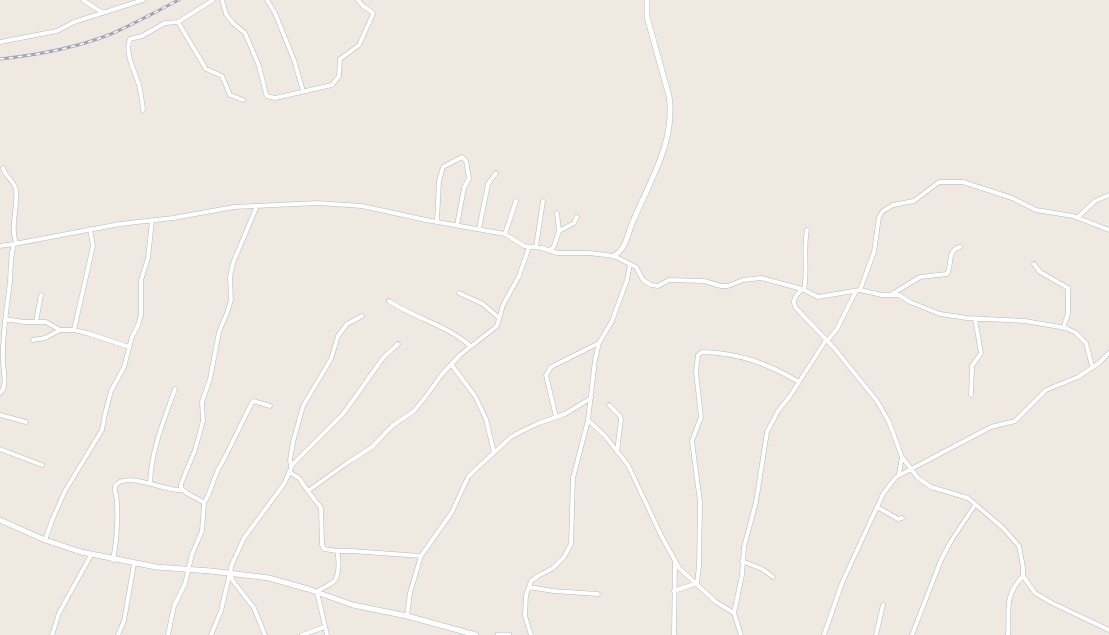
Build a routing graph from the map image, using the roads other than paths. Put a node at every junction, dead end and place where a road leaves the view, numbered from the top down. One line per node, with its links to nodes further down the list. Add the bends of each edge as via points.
1 (83, 0): 8 (street)
2 (143, 0): 8 (street)
3 (213, 0): 9 (street)
4 (222, 0): 11 (street, via 230,18 245,33 259,66 267,96 280,97)
5 (267, 0): 11 (street, via 294,60)
6 (358, 0): 11 (street, via 372,12 363,40 357,48 340,59 339,76 332,85)
7 (647, 0): 39 (street, via 647,17 668,91 670,113 662,156 625,245)
8 (103, 13): 10 (street, via 74,22 57,31)
9 (178, 22): 12 (street, via 206,69 222,76 230,95); 13 (street, via 165,23 128,42)
10 (0, 42)
11 (303, 91)
12 (244, 100)
13 (143, 110)
14 (3, 168): 33 (street, via 16,190 13,231)
15 (496, 173): 27 (street, via 488,184)
16 (1109, 195): 22 (street, via 1095,201)
17 (516, 201): 31 (street)
18 (544, 202): 36 (street)
19 (256, 206): 23 (street, via 234,207); 24 (street, via 310,203 362,206); 86 (street, via 233,263 230,300 219,332 210,379 202,402 203,421 195,450 183,476)
20 (557, 213): 30 (street)
21 (577, 217): 30 (street, via 574,223)
22 (1076, 218): 29 (street); 43 (street, via 1036,210 1012,198 963,182 939,182 914,201 893,205 883,211 879,217 874,252)
23 (152, 221): 26 (street); 61 (street, via 148,258 141,280 140,315)
24 (437, 222): 25 (street); 25 (street, via 443,167 462,157 466,161 469,178 464,188)
25 (457, 225): 27 (street)
26 (90, 229): 33 (street); 55 (street, via 93,246)
27 (479, 229): 31 (street)
28 (807, 230): 42 (street, via 806,280)
29 (1109, 230)
30 (559, 231): 38 (street)
31 (505, 234): 35 (street)
32 (0, 241): 34 (street)
33 (15, 244): 34 (street); 50 (street, via 11,257)
34 (2, 245)
35 (529, 247): 36 (street); 49 (street, via 519,276 509,292)
36 (536, 247): 38 (street)
37 (960, 247): 45 (street, via 953,250 947,274 920,277)
38 (550, 251): 39 (street)
39 (614, 256): 40 (street)
40 (630, 264): 42 (street, via 636,267 643,280 650,285 658,286 669,280 704,280 728,286 743,280 761,278); 58 (street, via 612,321)
41 (1034, 264): 53 (street, via 1040,272 1068,288 1068,314)
42 (803, 290): 43 (street, via 823,297); 57 (street, via 793,303)
43 (858, 291): 45 (street); 57 (street, via 838,329)
44 (459, 293): 49 (street, via 483,304)
45 (892, 294): 51 (street, via 940,314)
46 (40, 295): 52 (street)
47 (389, 301): 60 (street, via 462,338)
48 (362, 316): 82 (street, via 347,324 338,336 331,358 303,406 293,442)
49 (499, 318): 60 (street, via 497,326)
50 (5, 319): 52 (street); 63 (street)
51 (975, 319): 53 (street, via 1025,321); 69 (street, via 981,352 972,366)
52 (36, 322): 54 (street, via 46,322)
53 (1062, 328): 65 (street, via 1076,333 1086,343)
54 (60, 330): 55 (street); 56 (street, via 45,338)
55 (74, 330): 61 (street)
56 (33, 340)
57 (827, 340): 66 (street); 80 (street, via 877,401 889,422)
58 (600, 343): 70 (street, via 593,371); 74 (street, via 551,367 546,375)
59 (398, 344): 82 (street, via 383,358 343,414 297,459)
60 (470, 346): 64 (street)
61 (129, 347): 93 (street, via 124,367 111,391 102,430 65,491)
62 (1109, 353): 65 (street)
63 (1, 354): 68 (street, via 5,384)
64 (451, 364): 79 (street, via 474,396 486,419); 87 (street, via 414,410 392,426 372,447)
65 (1092, 366): 83 (street, via 1070,382 1046,390 1015,421 991,427)
66 (799, 382): 98 (street, via 778,411 767,432 756,502); 105 (street, via 776,368 751,359 702,352 698,355 696,372 701,417 692,441 700,502 699,566)
67 (175, 389): 85 (street, via 150,464)
68 (0, 393)
69 (971, 395)
70 (592, 398): 74 (street, via 576,409); 75 (street)
71 (609, 405): 78 (street, via 621,420)
72 (270, 406): 88 (street, via 253,401 231,442)
73 (0, 415): 76 (street)
74 (556, 417): 79 (street, via 522,431)
75 (588, 420): 78 (street); 106 (street, via 573,478 573,529 569,550 553,568 531,581)
76 (26, 422)
77 (0, 449): 81 (street)
78 (617, 452): 99 (street, via 628,464)
79 (494, 453): 96 (street, via 468,478 452,512)
80 (902, 457): 83 (street); 84 (street)
81 (42, 465)
82 (290, 470): 87 (street); 102 (street, via 284,484 244,538 234,557)
83 (912, 470): 84 (street); 89 (street, via 924,483 962,495)
84 (899, 474): 90 (street)
85 (150, 484): 86 (street); 97 (street, via 124,480 116,486 118,525)
86 (182, 490): 88 (street, via 198,497)
87 (308, 491): 94 (street, via 321,508 322,545 324,549)
88 (204, 503): 101 (street, via 202,531)
89 (975, 505): 103 (street, via 1015,541 1022,555); 130 (street, via 941,560)
90 (877, 507): 91 (street); 128 (street, via 842,582)
91 (902, 518)
92 (0, 520): 93 (street)
93 (45, 540): 95 (street)
94 (337, 551): 96 (street); 108 (street, via 337,576 333,582)
95 (91, 555): 97 (street); 115 (street, via 59,613)
96 (420, 556): 112 (street)
97 (114, 560): 100 (street)
98 (742, 561): 104 (street, via 762,569); 111 (street)
99 (676, 562): 105 (street); 107 (street)
100 (134, 564): 101 (street); 116 (street, via 124,621)
101 (188, 569): 102 (street); 117 (street, via 174,606)
102 (230, 573): 108 (street, via 275,580); 118 (street, via 221,611); 119 (street, via 233,581 254,608)
103 (1023, 576): 114 (street, via 1028,585 1042,598); 131 (street, via 1008,602)
104 (773, 577)
105 (696, 583): 107 (street); 111 (street, via 716,602)
106 (528, 587): 109 (street); 125 (street, via 525,616)
107 (674, 591): 126 (street)
108 (317, 592): 112 (street, via 352,605); 113 (street)
109 (598, 594)
110 (883, 606): 129 (street)
111 (734, 613): 127 (street)
112 (407, 616): 122 (street)
113 (325, 627): 120 (street); 121 (street)
114 (1109, 631): 132 (street)
115 (52, 635)
116 (118, 635)
117 (168, 635)
118 (211, 635)
119 (265, 635)
120 (302, 635)
121 (327, 635)
122 (476, 635)
123 (498, 635): 124 (street)
124 (509, 635)
125 (531, 635)
126 (674, 635)
127 (742, 635)
128 (824, 635)
129 (876, 635)
130 (912, 635)
131 (1008, 635)
132 (1107, 635)

